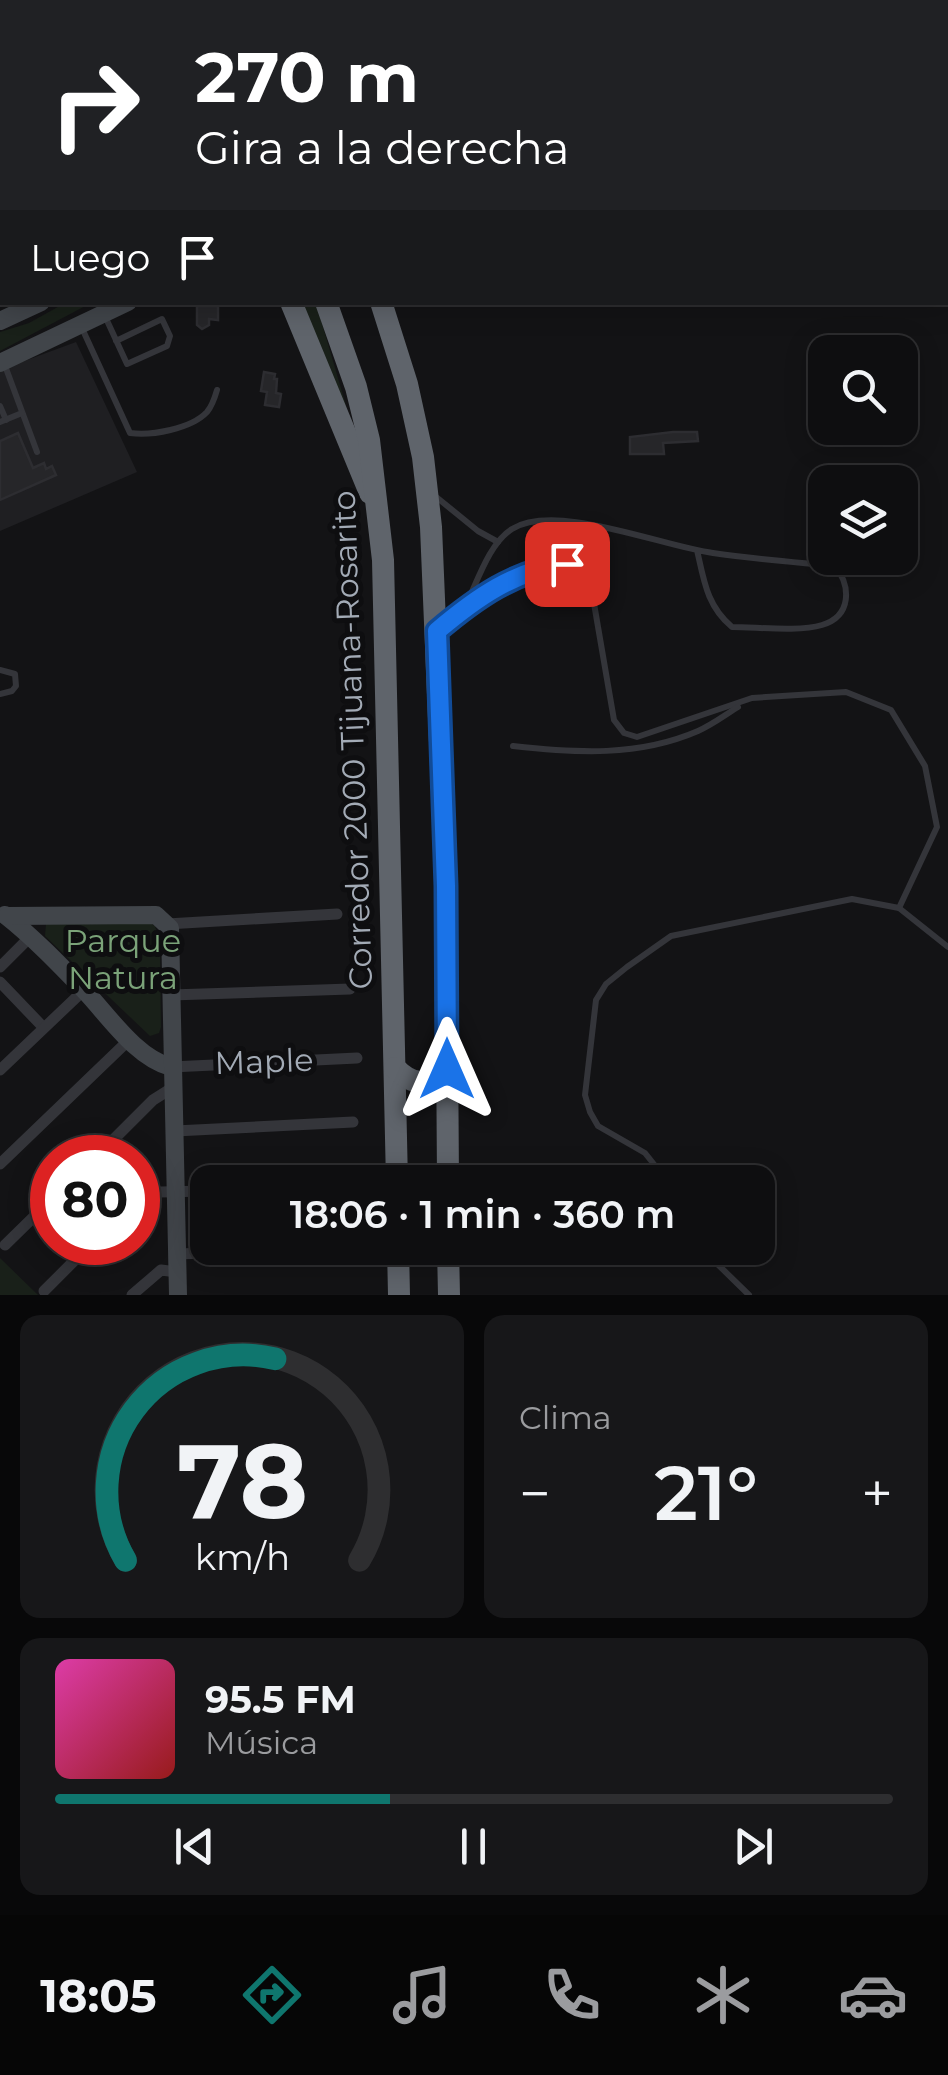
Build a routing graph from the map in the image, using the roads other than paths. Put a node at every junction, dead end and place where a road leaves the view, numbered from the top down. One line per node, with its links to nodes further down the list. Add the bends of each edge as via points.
1 (35, 305): 8 (street)
2 (122, 305): 7 (street)
3 (292, 305): 19 (highway)
4 (327, 305): 19 (highway, Corredor 2000 Tijuana-Rosarito, via 356,387)
5 (382, 305): 10 (highway)
6 (390, 305): 10 (highway)
7 (104, 314): 9 (street); 11 (lane)
8 (0, 322)
9 (81, 325): 12 (street); 13 (lane, via 130,433 162,431 200,417)
10 (393, 337): 18 (highway)
11 (116, 341): 11 (lane, via 127,364 167,346 170,336 162,319)
12 (2, 362): 15 (lane)
13 (217, 390)
14 (0, 406): 16 (lane)
15 (22, 413): 16 (lane); 17 (lane)
16 (3, 421)
17 (37, 452)
18 (427, 489): 20 (lane); 23 (highway)
19 (379, 511): 43 (highway, Corredor 2000 Tijuana-Rosarito)
20 (498, 542): 21 (lane, via 537,518); 22 (lane)
21 (697, 550): 21 (lane, via 834,566 843,577 846,603 820,626 732,627 706,594)
22 (464, 608): 23 (lane); 26 (lane, via 510,579 567,564 591,586 614,720 624,733 636,737)
23 (437, 631): 44 (highway)
24 (0, 670): 25 (lane, via 16,674 16,680 12,692)
25 (0, 694)
26 (752, 698): 27 (lane, via 698,731 637,749 585,754); 28 (lane, via 846,692 891,710 925,766 937,827)
27 (513, 746)
28 (899, 908): 33 (lane); 53 (lane, via 852,899 699,928 671,936 606,984 596,1000 590,1112 598,1126)
29 (3, 914): 31 (street, via 156,915); 32 (street)
30 (337, 914): 31 (street)
31 (167, 924): 38 (street)
32 (31, 936): 34 (street); 37 (street)
33 (948, 947)
34 (0, 967)
35 (0, 982): 39 (street)
36 (350, 989): 38 (street)
37 (84, 990): 39 (street); 40 (street)
38 (171, 995): 42 (street)
39 (43, 1026): 45 (street)
40 (130, 1039): 42 (street); 50 (street)
41 (358, 1058): 42 (street, Maple)
42 (171, 1067): 46 (street)
43 (395, 1068): 44 (highway, via 411,1082 426,1083); 51 (highway, Corredor 2000 Tijuana-Rosarito)
44 (447, 1069): 52 (highway)
45 (0, 1070)
46 (172, 1088): 48 (street); 49 (street)
47 (353, 1122): 48 (street)
48 (175, 1132): 56 (street)
49 (117, 1135)
50 (0, 1164)
51 (398, 1165)
52 (448, 1165)
53 (655, 1165)
54 (190, 1191): 56 (street)
55 (160, 1192): 56 (street)
56 (177, 1192): 60 (street)
57 (30, 1221): 58 (street)
58 (5, 1245)
59 (190, 1262): 60 (street)
60 (177, 1263): 66 (street); 67 (street)
61 (70, 1265): 65 (street)
62 (398, 1265): 68 (highway)
63 (448, 1265): 69 (highway)
64 (718, 1265): 70 (lane)
65 (44, 1291)
66 (132, 1295)
67 (178, 1295)
68 (399, 1295)
69 (449, 1295)
70 (748, 1295)

